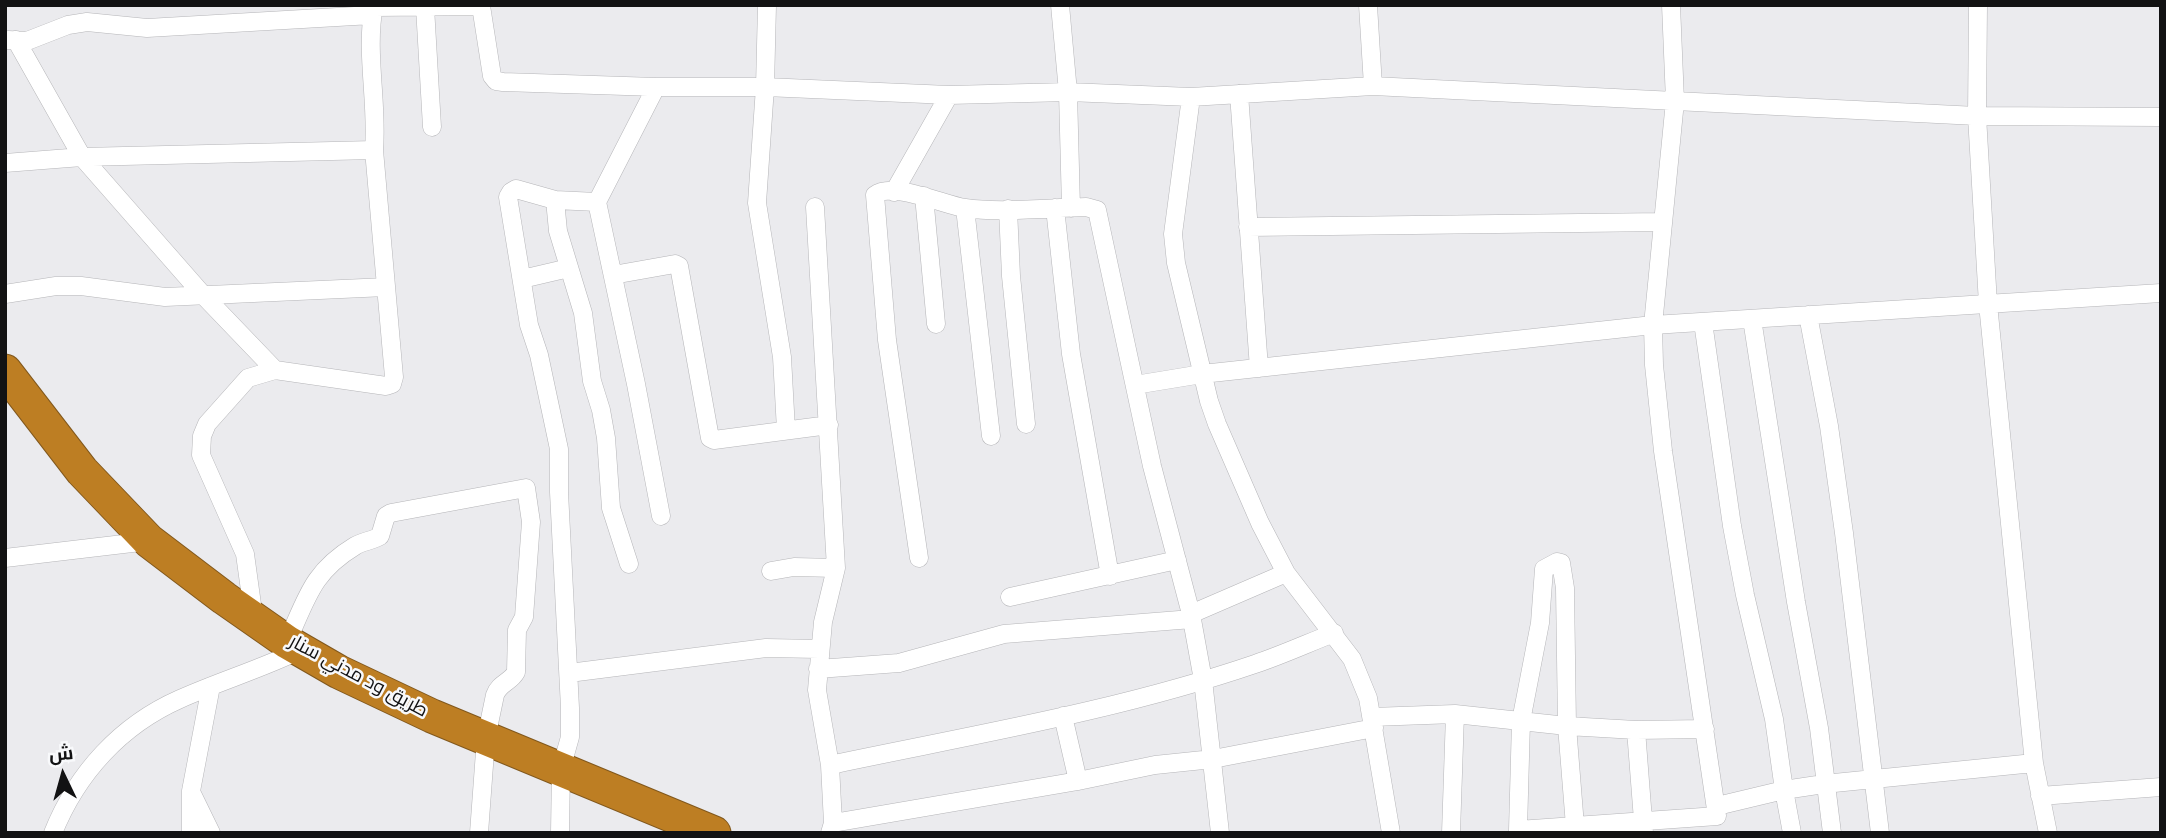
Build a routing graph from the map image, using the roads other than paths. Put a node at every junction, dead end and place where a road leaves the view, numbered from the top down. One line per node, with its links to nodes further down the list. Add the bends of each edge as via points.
1 (767, 5): 12 (street)
2 (1060, 5): 13 (street)
3 (1368, 5): 10 (street)
4 (1671, 5): 17 (street)
5 (1978, 5): 18 (street)
6 (481, 6): 7 (street); 11 (street, via 496,81)
7 (425, 7): 8 (street); 20 (street)
8 (373, 9): 9 (street, via 147,28 87,22 27,41); 21 (street)
9 (10, 40): 22 (street)
10 (1373, 86): 14 (street); 17 (street)
11 (656, 87): 12 (street); 27 (street)
12 (765, 87): 15 (street); 54 (street, via 757,203 782,357)
13 (1068, 92): 15 (street); 16 (street); 30 (street)
14 (1239, 94): 16 (street); 33 (street)
15 (949, 95): 24 (street)
16 (1191, 97): 50 (street, via 1173,234)
17 (1675, 101): 18 (street); 32 (street)
18 (1977, 116): 19 (street); 41 (street)
19 (2161, 117)
20 (432, 127)
21 (374, 150): 22 (street); 37 (street)
22 (82, 157): 23 (street); 40 (street)
23 (5, 163)
24 (894, 192): 25 (street); 59 (street, via 879,191 874,202 887,340)
25 (925, 196): 29 (street); 45 (street)
26 (555, 200): 27 (street); 34 (street); 36 (street, via 516,189 508,197)
27 (597, 202): 35 (street)
28 (815, 206): 53 (street)
29 (964, 208): 31 (street); 55 (street)
30 (1063, 208): 31 (street); 51 (street, via 1097,210); 65 (street, via 1071,354)
31 (1008, 209): 52 (street)
32 (1663, 222): 33 (street); 46 (street)
33 (1248, 227): 47 (street)
34 (569, 268): 36 (street); 61 (street, via 583,313 606,438 611,508)
35 (613, 275): 54 (street, via 678,266 710,438); 56 (street)
36 (522, 279): 73 (street, via 557,436)
37 (386, 287): 40 (street); 48 (street, via 392,384)
38 (2161, 293): 41 (street)
39 (5, 294): 40 (street, via 81,286 138,295)
40 (203, 295): 48 (street)
41 (1988, 304): 42 (street); 85 (street)
42 (1808, 315): 43 (street); 88 (street, via 1844,533)
43 (1752, 319): 44 (street); 90 (street)
44 (1703, 322): 46 (street); 92 (street, via 1732,526 1774,719)
45 (936, 324)
46 (1653, 325): 47 (street); 81 (street, via 1663,451)
47 (1259, 368): 50 (street)
48 (275, 370): 68 (street, via 248,378 207,424 202,436 201,455 245,554)
49 (5, 371): 57 (highway, طريق ود مدني سنار, via 82,471)
50 (1202, 374): 51 (street); 64 (street, via 1217,424)
51 (1135, 385): 60 (street)
52 (1026, 424)
53 (829, 425): 54 (street); 62 (street)
54 (786, 430)
55 (991, 436)
56 (661, 516)
57 (149, 541): 58 (street); 68 (highway, طريق ود مدني سنار)
58 (5, 558)
59 (919, 558)
60 (1177, 560): 65 (street); 67 (street)
61 (629, 565)
62 (836, 568): 63 (street); 71 (street)
63 (771, 571)
64 (1286, 573): 67 (street); 69 (street)
65 (1110, 576): 66 (street)
66 (1010, 597)
67 (1192, 617): 72 (street, via 1004,634 899,663); 74 (street)
68 (254, 619): 70 (highway, طريق ود مدني سنار)
69 (1334, 633): 74 (street); 79 (street, via 1361,677)
70 (294, 646): 75 (street, via 276,662); 83 (highway, طريق ود مدني سنار, via 380,692); 83 (street, via 316,578 356,545 380,536 386,516 526,488 530,555 524,618 517,630 516,672 497,688)
71 (819, 649): 72 (street); 73 (street, via 766,648)
72 (818, 669): 86 (street, via 818,704)
73 (569, 673): 87 (street, via 570,737)
74 (1203, 680): 77 (street); 84 (street)
75 (211, 686): 93 (street); 101 (street, via 157,710 110,745 73,792)
76 (1455, 714): 78 (street); 79 (street); 109 (street)
77 (1063, 716): 86 (street); 89 (street)
78 (1521, 722): 80 (street); 80 (street, via 1540,623 1544,569 1557,562 1563,569 1565,588); 100 (street)
79 (1373, 723): 84 (street); 108 (street)
80 (1567, 726): 82 (street); 97 (street)
81 (1705, 729): 82 (street); 95 (street)
82 (1636, 730): 98 (street)
83 (486, 738): 87 (highway, طريق ود مدني سنار); 104 (street)
84 (1213, 759): 89 (street); 107 (street)
85 (2034, 763): 88 (street); 94 (street)
86 (830, 765): 99 (street)
87 (561, 769): 96 (highway, طريق ود مدني سنار); 105 (street)
88 (1872, 780): 90 (street); 112 (street)
89 (1078, 781): 99 (street)
90 (1825, 784): 92 (street); 111 (street)
91 (2161, 787): 94 (street)
92 (1784, 790): 95 (street); 110 (street)
93 (191, 791): 102 (street); 103 (street)
94 (2040, 796): 113 (street)
95 (1718, 818): 98 (street)
96 (659, 821): 106 (highway, طريق ود مدني سنار)
97 (1575, 826): 98 (street); 100 (street)
98 (1644, 827)
99 (832, 828)
100 (1518, 831)
101 (54, 833)
102 (191, 833)
103 (211, 833)
104 (479, 833)
105 (560, 833)
106 (714, 833)
107 (1220, 833)
108 (1391, 833)
109 (1451, 833)
110 (1792, 833)
111 (1832, 833)
112 (1880, 833)
113 (2048, 833)

